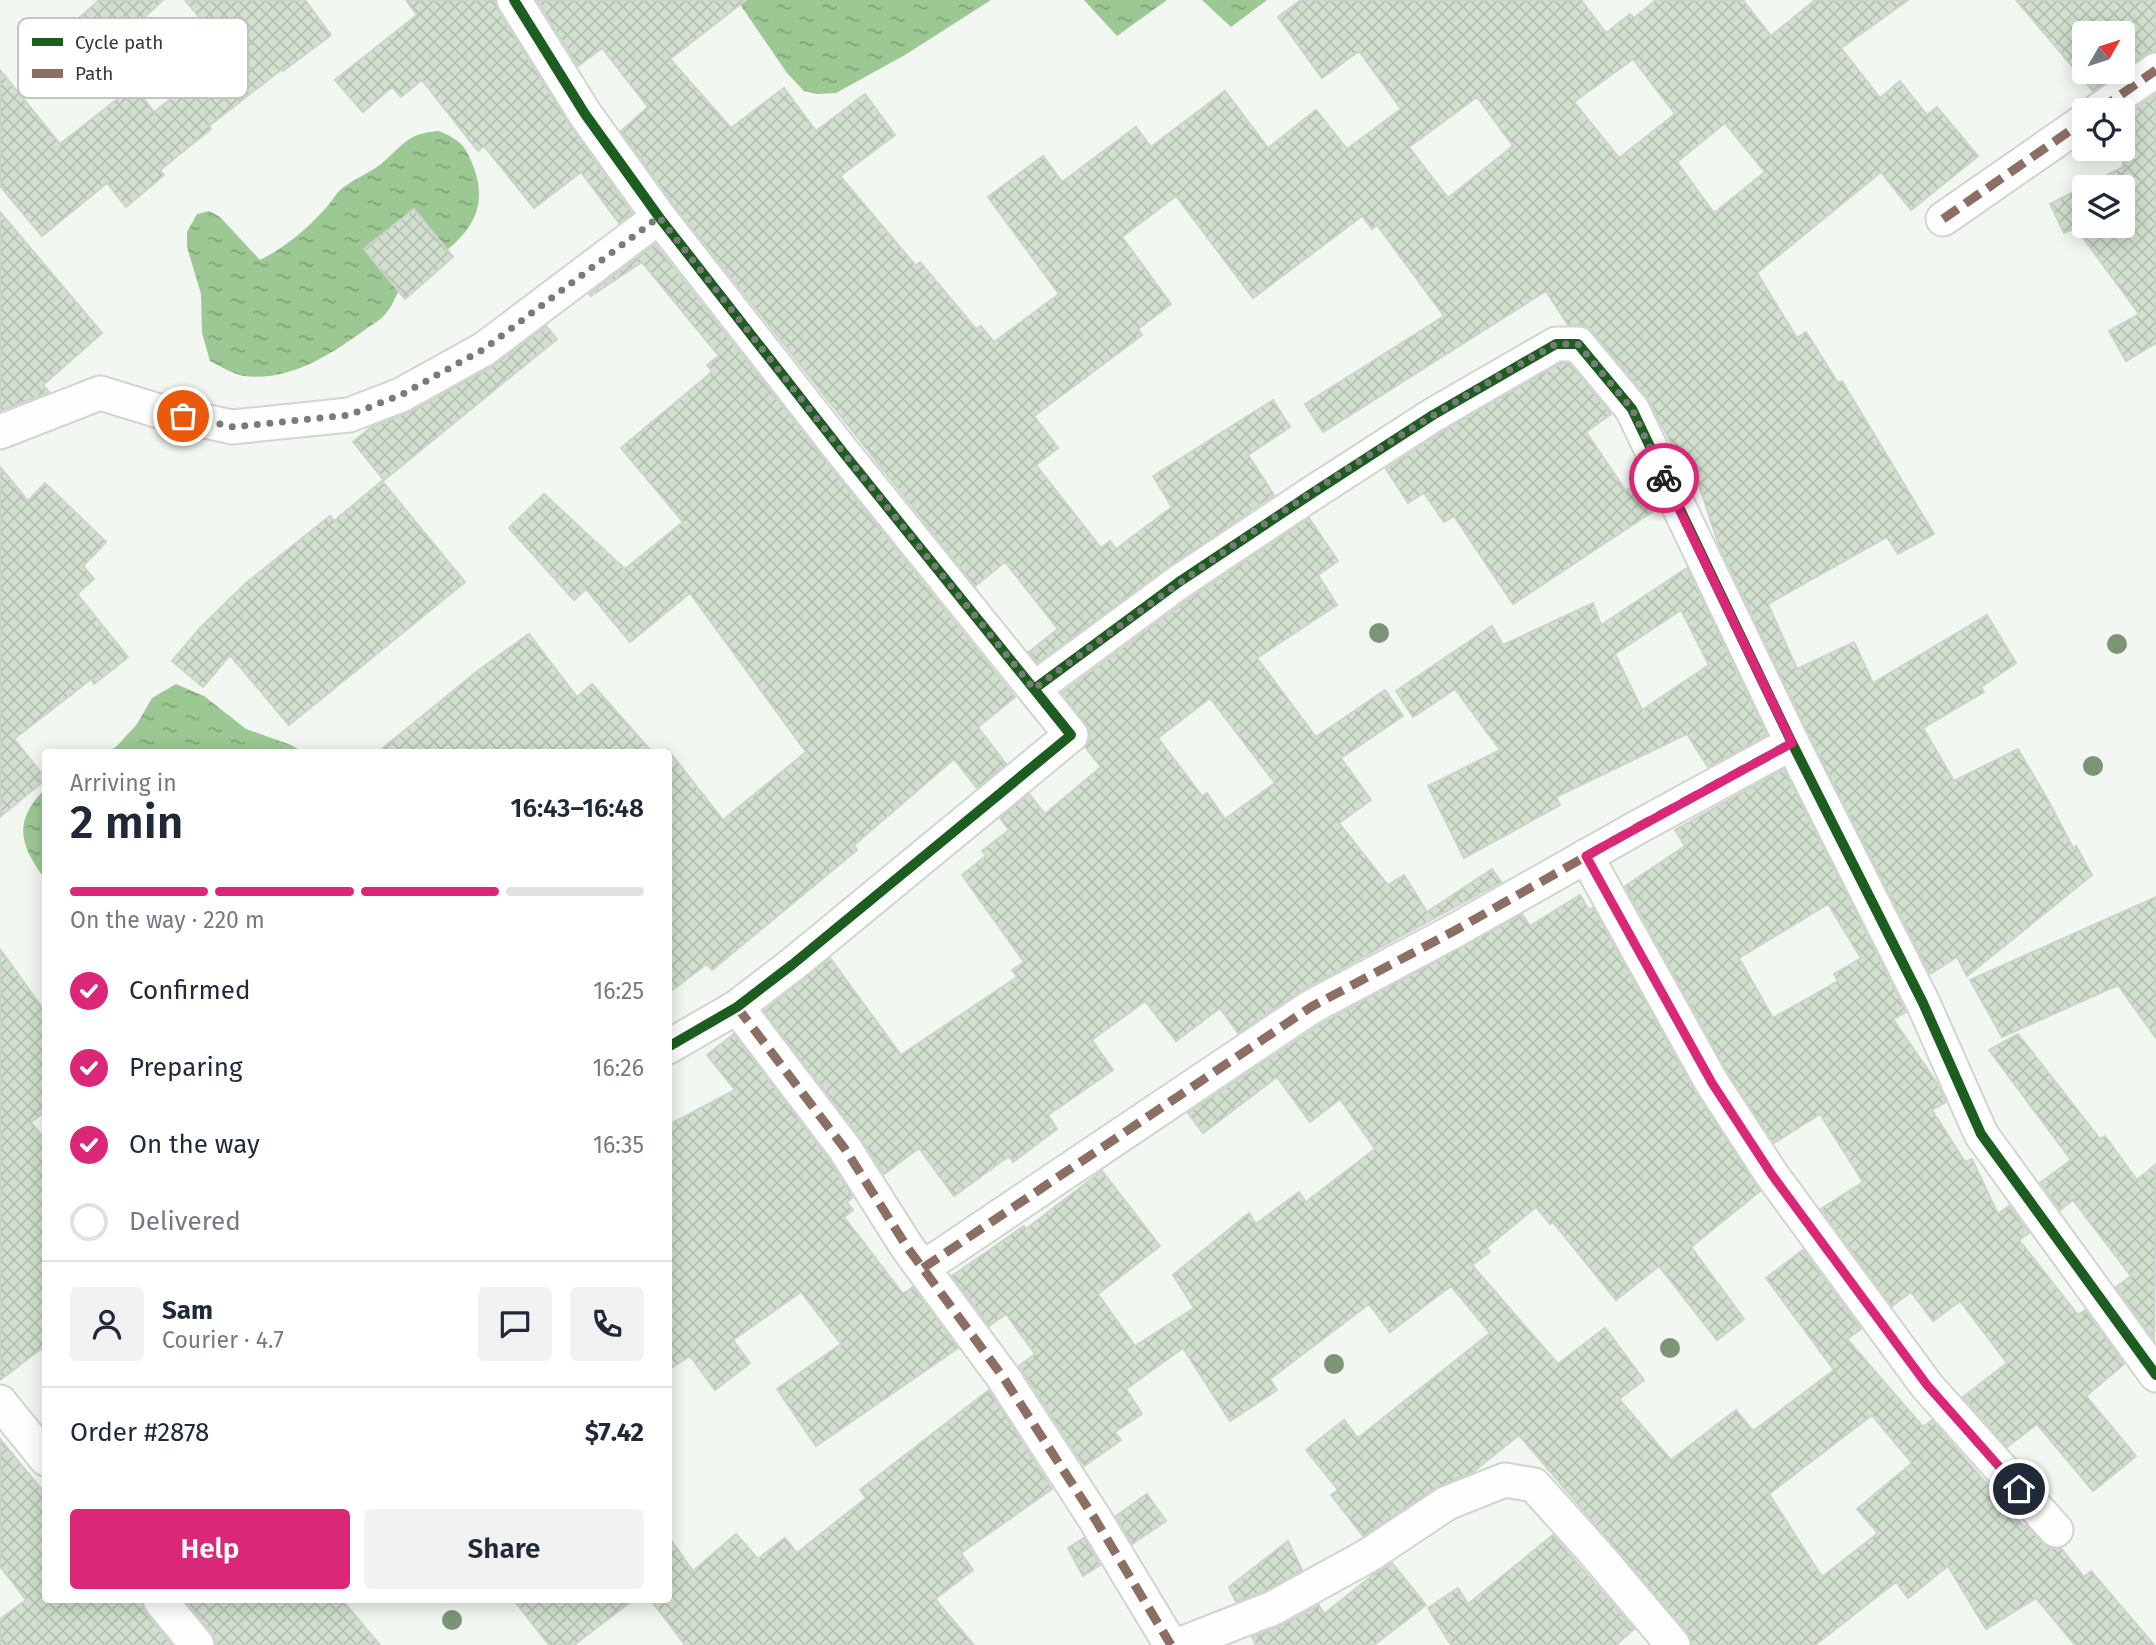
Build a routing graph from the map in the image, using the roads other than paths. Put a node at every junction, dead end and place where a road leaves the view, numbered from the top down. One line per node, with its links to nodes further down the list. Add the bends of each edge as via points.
1 (514, 0): 5 (street, via 585,114)
2 (2156, 70): 3 (street)
3 (2116, 98)
4 (2072, 129): 6 (street)
5 (659, 217): 7 (street, via 484,349 401,395 349,415 233,427 100,393); 8 (street)
6 (1943, 219)
7 (0, 432)
8 (1034, 689): 9 (street, via 1179,582 1433,415 1556,344 1578,344 1632,409); 11 (street, via 1071,734)
9 (1792, 743): 10 (street); 14 (street, via 1923,1003 1981,1133)
10 (1586, 856): 13 (street, via 1311,1007); 18 (street, via 1712,1083 1772,1175 1927,1385)
11 (737, 1007): 12 (street); 13 (street, via 845,1149)
12 (672, 1045)
13 (923, 1268): 21 (street, via 1003,1377)
14 (2156, 1375)
15 (0, 1402): 16 (street)
16 (35, 1424): 17 (street)
17 (42, 1446)
18 (2056, 1530)
19 (162, 1603): 20 (street)
20 (197, 1645)
21 (1171, 1645)
22 (1178, 1645): 23 (street, via 1273,1608 1369,1555 1447,1503 1504,1479 1534,1485)
23 (1673, 1645)

